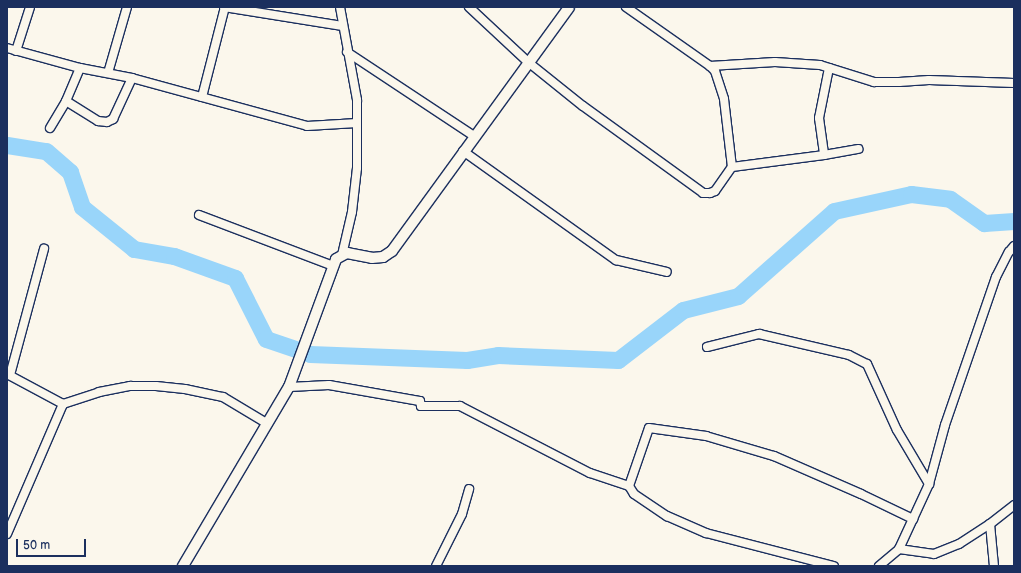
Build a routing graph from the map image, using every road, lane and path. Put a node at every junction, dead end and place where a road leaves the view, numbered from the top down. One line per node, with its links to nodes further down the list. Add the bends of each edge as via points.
1 (30, 7): 10 (street)
2 (127, 7): 16 (street)
3 (225, 7): 8 (street); 19 (street)
4 (340, 7): 8 (street)
5 (469, 7): 12 (street)
6 (569, 7): 12 (street)
7 (626, 7): 13 (street)
8 (342, 26): 11 (street)
9 (7, 48): 10 (street)
10 (16, 51): 14 (street)
11 (347, 52): 21 (street, via 357,100); 23 (street)
12 (528, 62): 23 (street); 27 (street, via 606,124 703,193 715,191)
13 (714, 67): 15 (street, via 775,62); 27 (street, via 724,100)
14 (80, 68): 16 (street); 20 (street)
15 (829, 68): 18 (street, via 874,82 929,80); 26 (street, via 819,118)
16 (108, 73): 17 (street)
17 (132, 78): 19 (street); 20 (street, via 113,119 107,122 98,121)
18 (1014, 83)
19 (202, 97): 21 (street, via 307,126)
20 (66, 101): 22 (street)
21 (357, 123): 31 (street, via 357,175)
22 (50, 128)
23 (474, 136): 25 (street)
24 (858, 150): 26 (street)
25 (463, 151): 31 (street, via 392,251 383,257 347,253); 33 (street, via 616,260)
26 (824, 155): 27 (street)
27 (732, 167)
28 (199, 215): 32 (street)
29 (1014, 246): 39 (street, via 996,276 945,425)
30 (44, 249): 35 (street)
31 (342, 255): 32 (street, via 336,259)
32 (333, 266): 36 (street)
33 (667, 272)
34 (707, 347): 39 (street, via 759,334 849,355 867,364 897,430)
35 (8, 374): 37 (street)
36 (289, 387): 38 (street); 40 (street, via 329,385 420,401 421,406 460,406 590,473)
37 (63, 404): 38 (street, via 130,386 156,386 223,397); 45 (street)
38 (268, 424): 47 (street)
39 (929, 484): 43 (street)
40 (629, 486): 43 (street, via 649,428 706,436 774,456); 49 (street, via 634,494 667,516 706,533)
41 (469, 489): 48 (street, via 462,514)
42 (1014, 505): 44 (street)
43 (913, 519): 46 (street)
44 (990, 524): 46 (street, via 959,544 934,554); 51 (street)
45 (7, 534)
46 (899, 549): 50 (street)
47 (183, 566)
48 (436, 566)
49 (834, 566)
50 (879, 566)
51 (994, 566)

